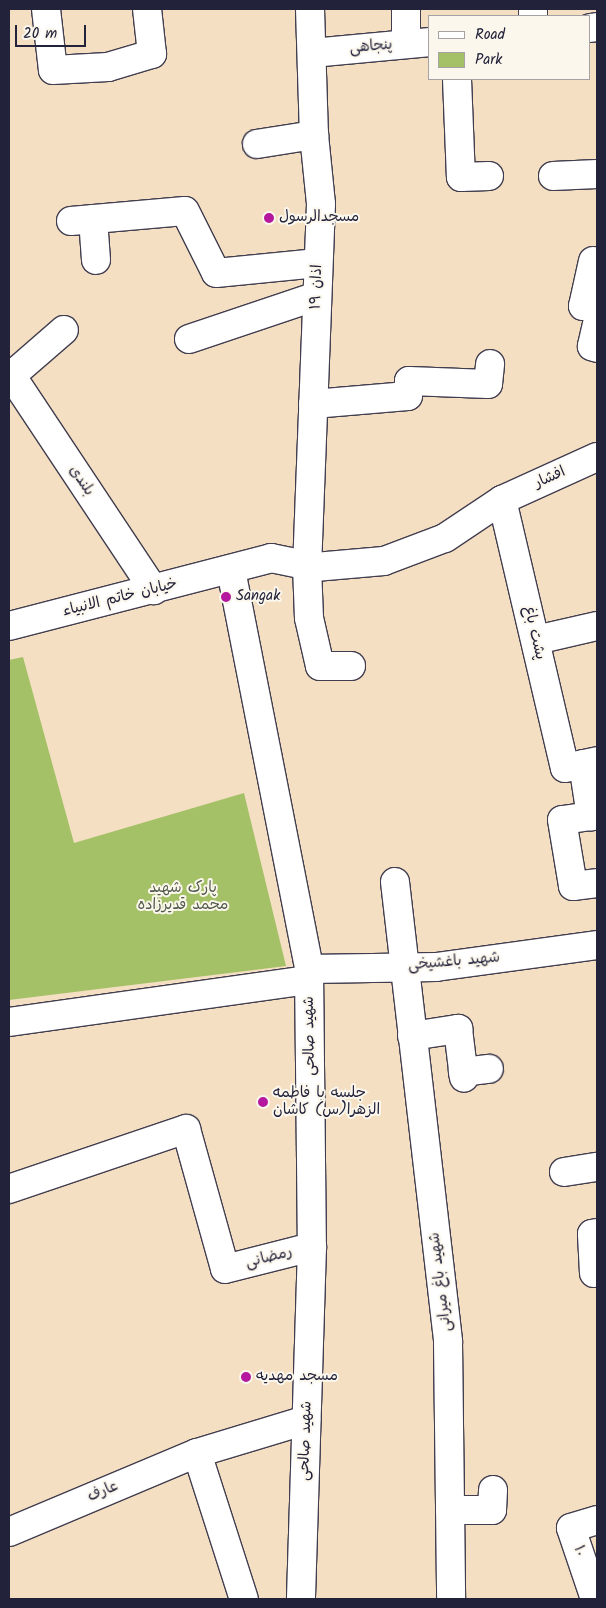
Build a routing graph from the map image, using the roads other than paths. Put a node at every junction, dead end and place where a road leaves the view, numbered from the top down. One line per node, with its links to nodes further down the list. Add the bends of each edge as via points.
1 (46, 9): 2 (street, via 53,70 108,67 152,54)
2 (147, 9)
3 (310, 9): 6 (street, اذان ۱۹)
4 (406, 9): 5 (street)
5 (418, 43): 6 (street, پنجاهی)
6 (312, 53): 8 (street, اذان ۱۹)
7 (457, 80): 11 (street, via 461,176)
8 (314, 135): 9 (street); 15 (street, اذان ۱۹, via 321,204)
9 (258, 144)
10 (597, 174): 12 (street)
11 (489, 176)
12 (553, 176)
13 (96, 260): 15 (street, via 82,220 185,211 216,273)
14 (593, 261): 17 (street, via 583,306)
15 (318, 263): 16 (street, اذان ۱۹)
16 (317, 296): 20 (street); 24 (street, اذان ۱۹)
17 (597, 308)
18 (597, 324): 21 (street, via 592,346)
19 (64, 330): 22 (street)
20 (189, 339)
21 (597, 348)
22 (10, 374): 29 (street, بلندی)
23 (489, 374): 24 (street, via 409,381 408,396)
24 (313, 404): 27 (street, اذان ۱۹)
25 (597, 457): 26 (street, افشار)
26 (502, 500): 27 (street, افشار, via 445,538 384,561); 32 (street, پشت باغ)
27 (307, 566): 28 (street, خیابان خاتم الانبیاء, via 271,558); 33 (street, اذان ۱۹, via 309,618 320,666)
28 (231, 570): 29 (street, خیابان خاتم الانبیاء); 39 (street, شهید صالحی)
29 (154, 590): 30 (street, خیابان خاتم الانبیاء)
30 (9, 626)
31 (597, 626): 32 (street)
32 (536, 640): 34 (street, پشت باغ)
33 (352, 666)
34 (582, 764): 36 (street, پشت باغ, via 591,816 562,820 573,886)
35 (395, 882): 38 (street, شهید باغ میرانی)
36 (597, 882)
37 (597, 945): 38 (street, شهید باغشیخی, via 436,967)
38 (404, 967): 39 (street, شهید باغشیخی); 41 (street, شهید باغ میرانی)
39 (309, 974): 40 (street, شهید باغشیخی); 47 (street, شهید صالحی)
40 (9, 1022)
41 (412, 1036): 42 (street, via 458,1030); 52 (street, شهید باغ میرانی, via 448,1342)
42 (472, 1073)
43 (597, 1167): 44 (street)
44 (564, 1172)
45 (9, 1189): 47 (street, رمضانی, via 186,1129 225,1269)
46 (595, 1233): 48 (street)
47 (312, 1247): 49 (street, شهید صالحی)
48 (594, 1273)
49 (306, 1420): 50 (street, عارف); 56 (street, شهید صالحی)
50 (197, 1453): 54 (street, عارف); 55 (street)
51 (493, 1490): 52 (street, via 492,1510)
52 (450, 1510): 57 (street, شهید باغ میرانی)
53 (597, 1520): 58 (street, ۱۰, via 571,1528)
54 (9, 1532)
55 (244, 1599)
56 (301, 1599)
57 (451, 1599)
58 (595, 1599)

